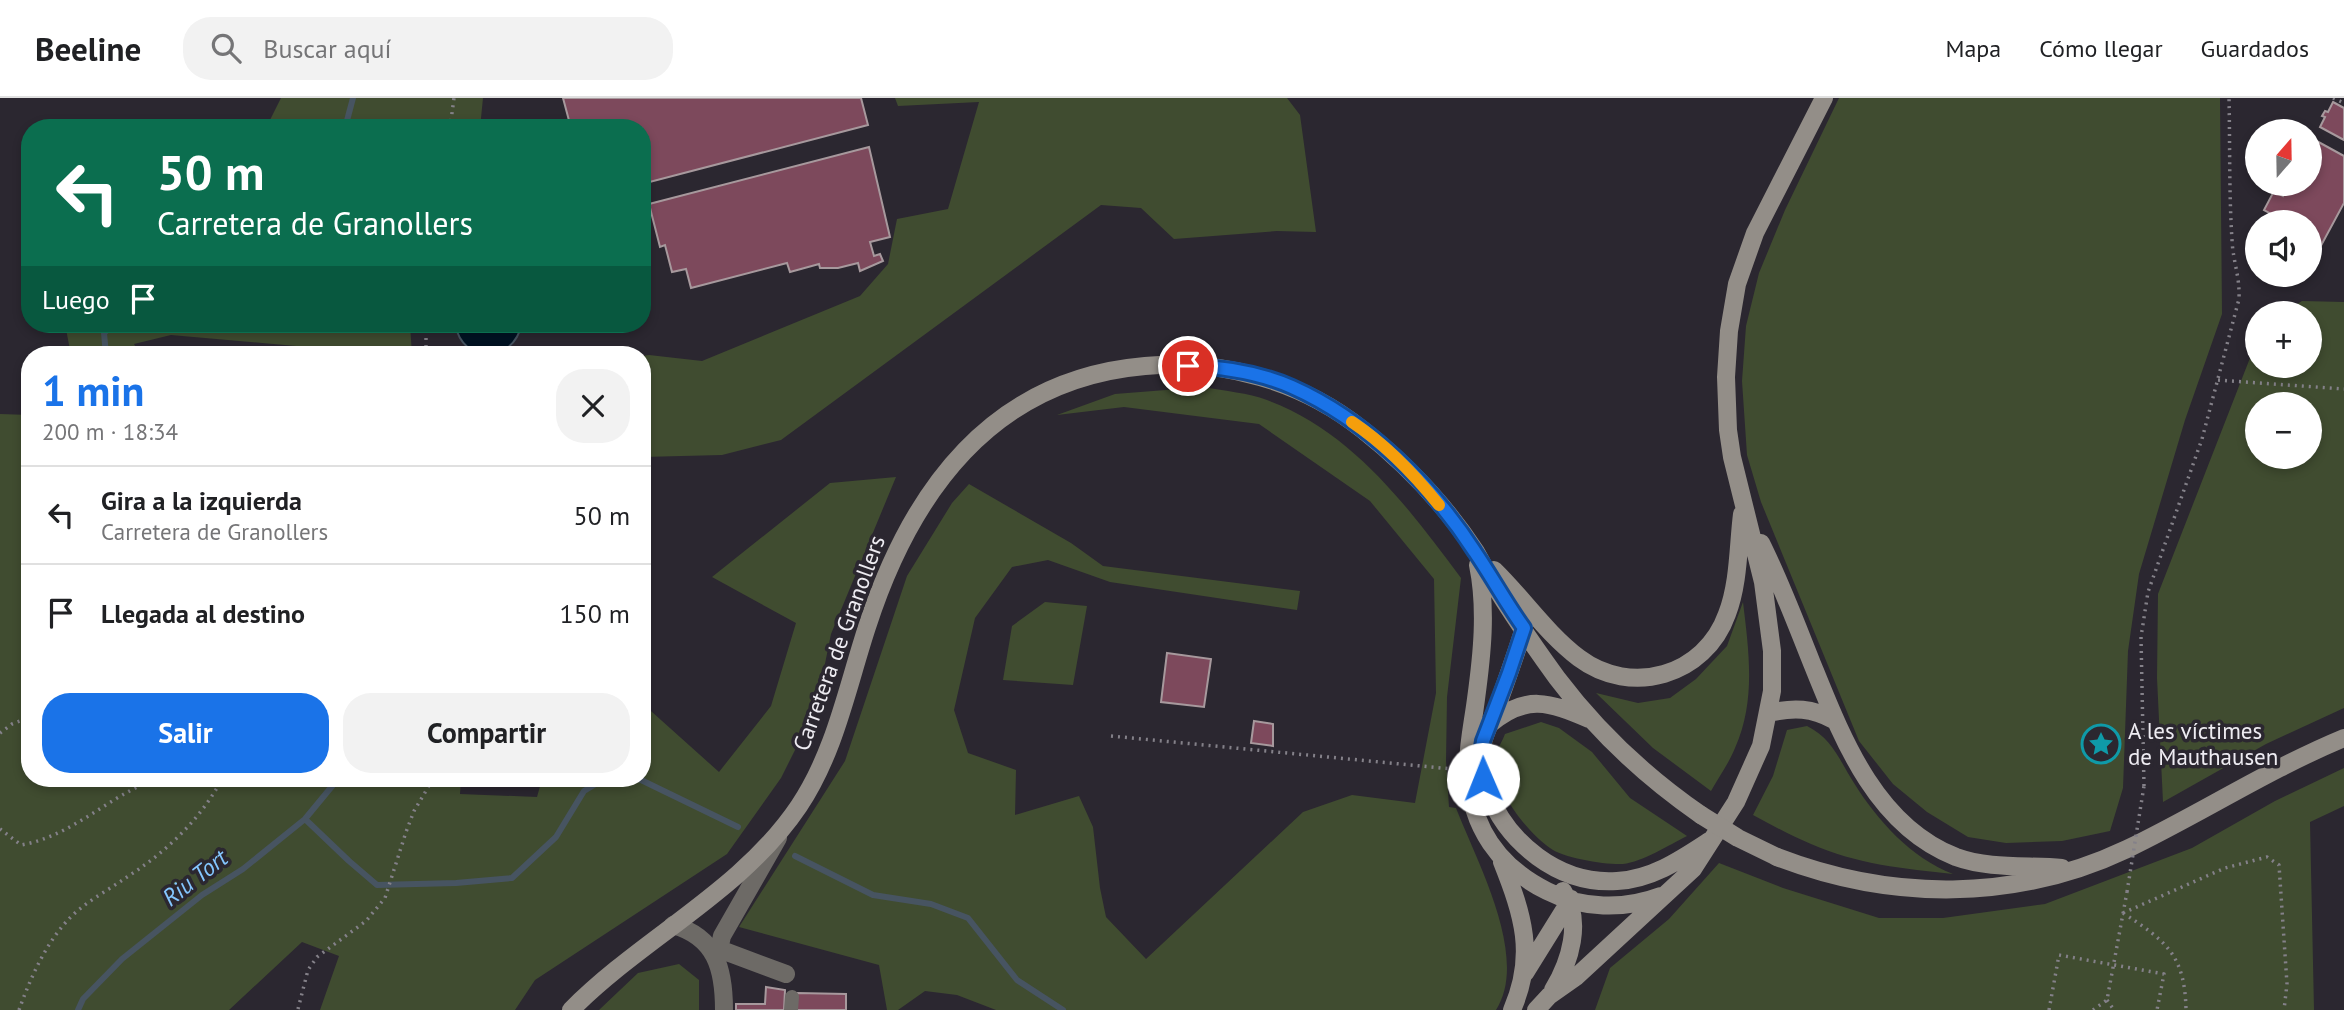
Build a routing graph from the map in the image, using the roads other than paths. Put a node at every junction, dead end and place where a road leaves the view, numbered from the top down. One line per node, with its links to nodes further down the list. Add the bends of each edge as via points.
1 (1824, 98): 2 (main road, via 1755,233 1732,308 1726,405 1732,457)
2 (1745, 508): 3 (main road, via 1732,599 1715,640 1685,666 1642,679 1599,670 1580,659); 5 (main road, via 1763,582 1772,650); 7 (main road)
3 (1475, 552): 4 (main road, Carretera de Granollers); 11 (main road, Carretera de Granollers, via 1420,482 1390,453 1321,401 1289,386 1213,367 1163,365 1108,371 1052,390 1021,405 971,443 924,501 877,598 826,754); 13 (main road, via 1483,624 1468,771 1484,832)
4 (1524, 628): 6 (main road, Carretera de Granollers); 8 (main road)
5 (1769, 713): 7 (main road, via 1802,708); 12 (main road, via 1745,782)
6 (1591, 720): 8 (main road, via 1539,703 1510,709); 14 (main road, Carretera de Granollers, bridge, via 1671,794 1738,838 1777,857 1855,882 1926,890 1994,888)
7 (1834, 720): 14 (main road, via 1881,799 1910,828 1943,851 1981,863)
8 (1489, 724): 10 (main road, via 1481,769)
9 (2344, 738): 14 (main road, Carretera de Granollers)
10 (1503, 823): 15 (main road, via 1521,844 1563,872 1601,881); 17 (main road, via 1529,864 1559,885)
11 (782, 830): 18 (main road, Carretera de Granollers, via 737,874); 19 (street, via 722,936)
12 (1712, 839): 15 (main road); 16 (main road, via 1693,869)
13 (1500, 858): 17 (main road, via 1538,886); 20 (main road, via 1520,916)
14 (2079, 869)
15 (1650, 875): 17 (main road, via 1629,887)
16 (1667, 894): 17 (main road, via 1626,905); 22 (main road)
17 (1569, 900): 20 (main road); 22 (main road, via 1570,953)
18 (673, 925): 19 (street, via 687,929); 23 (main road, Carretera de Granollers)
19 (718, 954): 21 (street); 24 (street)
20 (1525, 973): 25 (main road)
21 (786, 974)
22 (1549, 996): 26 (main road)
23 (570, 1010)
24 (724, 1010)
25 (1512, 1010)
26 (1536, 1010)

